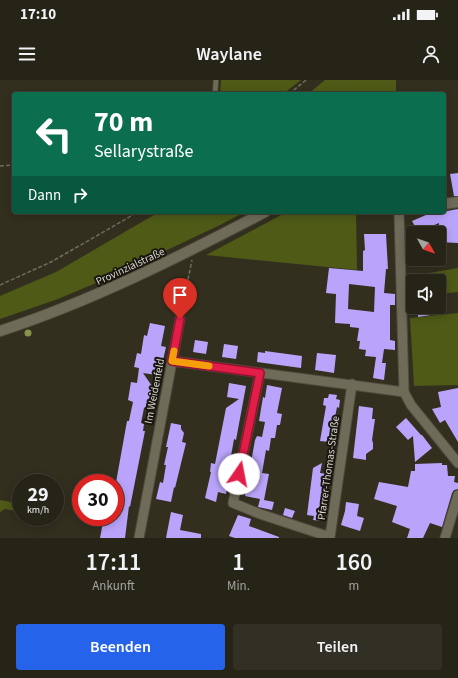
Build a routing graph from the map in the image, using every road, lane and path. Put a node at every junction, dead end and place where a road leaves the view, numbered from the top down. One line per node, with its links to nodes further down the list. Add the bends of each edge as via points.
1 (216, 80): 3 (lane)
2 (306, 80): 4 (path)
3 (215, 92)
4 (291, 92)
5 (12, 165): 6 (path)
6 (0, 166)
7 (458, 202): 8 (main road)
8 (446, 204)
9 (135, 214): 13 (path, via 51,262)
10 (261, 214): 12 (main road, Provinzialstraße)
11 (399, 214): 19 (street)
12 (194, 248): 14 (path); 15 (main road, Provinzialstraße, via 70,306)
13 (0, 285)
14 (180, 319): 16 (street, Im Weidenfeld)
15 (0, 331)
16 (172, 361): 17 (street); 22 (street, Im Weidenfeld)
17 (260, 373): 18 (street); 18 (street, Pfarrer-Thomas-Straße, via 232,503 330,537)
18 (352, 384): 19 (street)
19 (404, 392): 20 (street, via 411,405)
20 (458, 462)
21 (458, 495): 23 (street)
22 (139, 538)
23 (445, 538)

